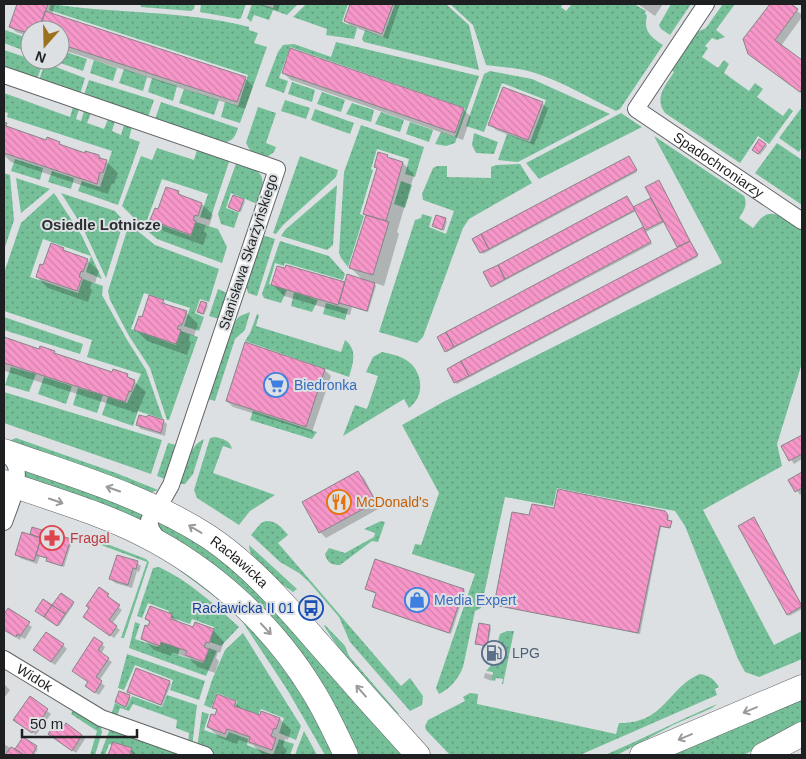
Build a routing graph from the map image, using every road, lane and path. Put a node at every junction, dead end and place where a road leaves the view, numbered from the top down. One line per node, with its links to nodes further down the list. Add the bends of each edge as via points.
1 (706, 4): 3 (street, Spadochroniarzy, via 636,109)
2 (4, 75): 6 (street, Stanisława Skarżyńskiego, via 277,170 171,486)
3 (802, 221)
4 (5, 452): 5 (street, via 15,464); 6 (street, Racławicka, one-way to 4)
5 (10, 484): 7 (street); 8 (street, one-way to 8, via 104,518)
6 (158, 508): 8 (street, Stanisława Skarżyńskiego, via 151,514 149,524); 14 (street, Racławicka, one-way to 6, via 252,570 210,538)
7 (4, 522)
8 (160, 543): 13 (street, one-way to 13, via 216,582 276,639 314,691)
9 (4, 658): 12 (street, Widok, via 101,718)
10 (802, 687): 15 (street, one-way to 15)
11 (802, 734): 16 (street)
12 (205, 755)
13 (346, 755)
14 (418, 755)
15 (642, 755)
16 (763, 755)

